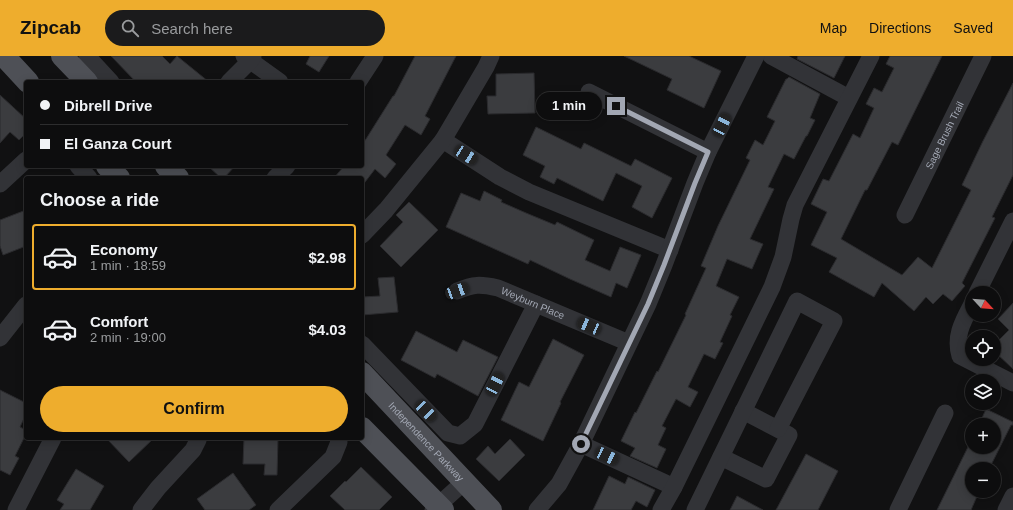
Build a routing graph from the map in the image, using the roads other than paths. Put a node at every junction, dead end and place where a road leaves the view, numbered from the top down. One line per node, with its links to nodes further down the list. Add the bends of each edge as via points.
1 (4, 56): 11 (main road)
2 (62, 56): 12 (main road)
3 (87, 56): 13 (street)
4 (375, 56): 16 (street)
5 (491, 56): 19 (street)
6 (756, 56): 20 (street)
7 (771, 56): 18 (street)
8 (871, 56): 18 (street)
9 (983, 56): 31 (street, Sage Brush Trail)
10 (250, 57): 14 (street); 15 (street)
11 (26, 80)
12 (85, 80)
13 (109, 80)
14 (231, 80)
15 (278, 80)
16 (359, 80)
17 (589, 92): 20 (street)
18 (850, 98): 55 (street, via 795,205 783,257 772,287)
19 (443, 140): 33 (street); 34 (street, via 500,177 529,192)
20 (708, 152): 34 (street)
21 (24, 162): 30 (street)
22 (80, 168): 26 (street)
23 (110, 168): 27 (main road)
24 (168, 168): 28 (main road)
25 (284, 168): 29 (street)
26 (88, 176)
27 (117, 176)
28 (176, 176)
29 (276, 176)
30 (0, 184)
31 (905, 215)
32 (1013, 221): 35 (street)
33 (364, 233)
34 (670, 250): 41 (street)
35 (980, 286)
36 (457, 291): 37 (street, Weyburn Place, via 469,286 483,285 498,288)
37 (536, 304): 41 (street, Weyburn Place); 42 (street, via 475,424 460,436 448,433)
38 (24, 308): 40 (street)
39 (965, 318): 44 (street, via 959,330 960,356)
40 (0, 338)
41 (629, 343): 52 (street)
42 (364, 346)
43 (364, 375): 54 (main road, Independence Parkway)
44 (1013, 383)
45 (746, 405): 47 (street); 47 (street, via 797,301 834,321); 53 (street)
46 (945, 413): 65 (street)
47 (778, 429): 53 (street, via 789,435 766,479)
48 (364, 430): 57 (main road)
49 (52, 440): 58 (street)
50 (198, 440): 59 (street, via 193,450)
51 (338, 440): 60 (street, via 333,457)
52 (581, 444): 55 (street); 62 (street, via 559,484)
53 (721, 457): 64 (street)
54 (464, 482): 57 (street); 61 (main road, Independence Parkway)
55 (674, 487): 63 (street)
56 (1013, 496): 66 (street)
57 (438, 508)
58 (16, 510)
59 (141, 510)
60 (278, 510)
61 (492, 510)
62 (537, 510)
63 (660, 510)
64 (695, 510)
65 (898, 510)
66 (1006, 510)

